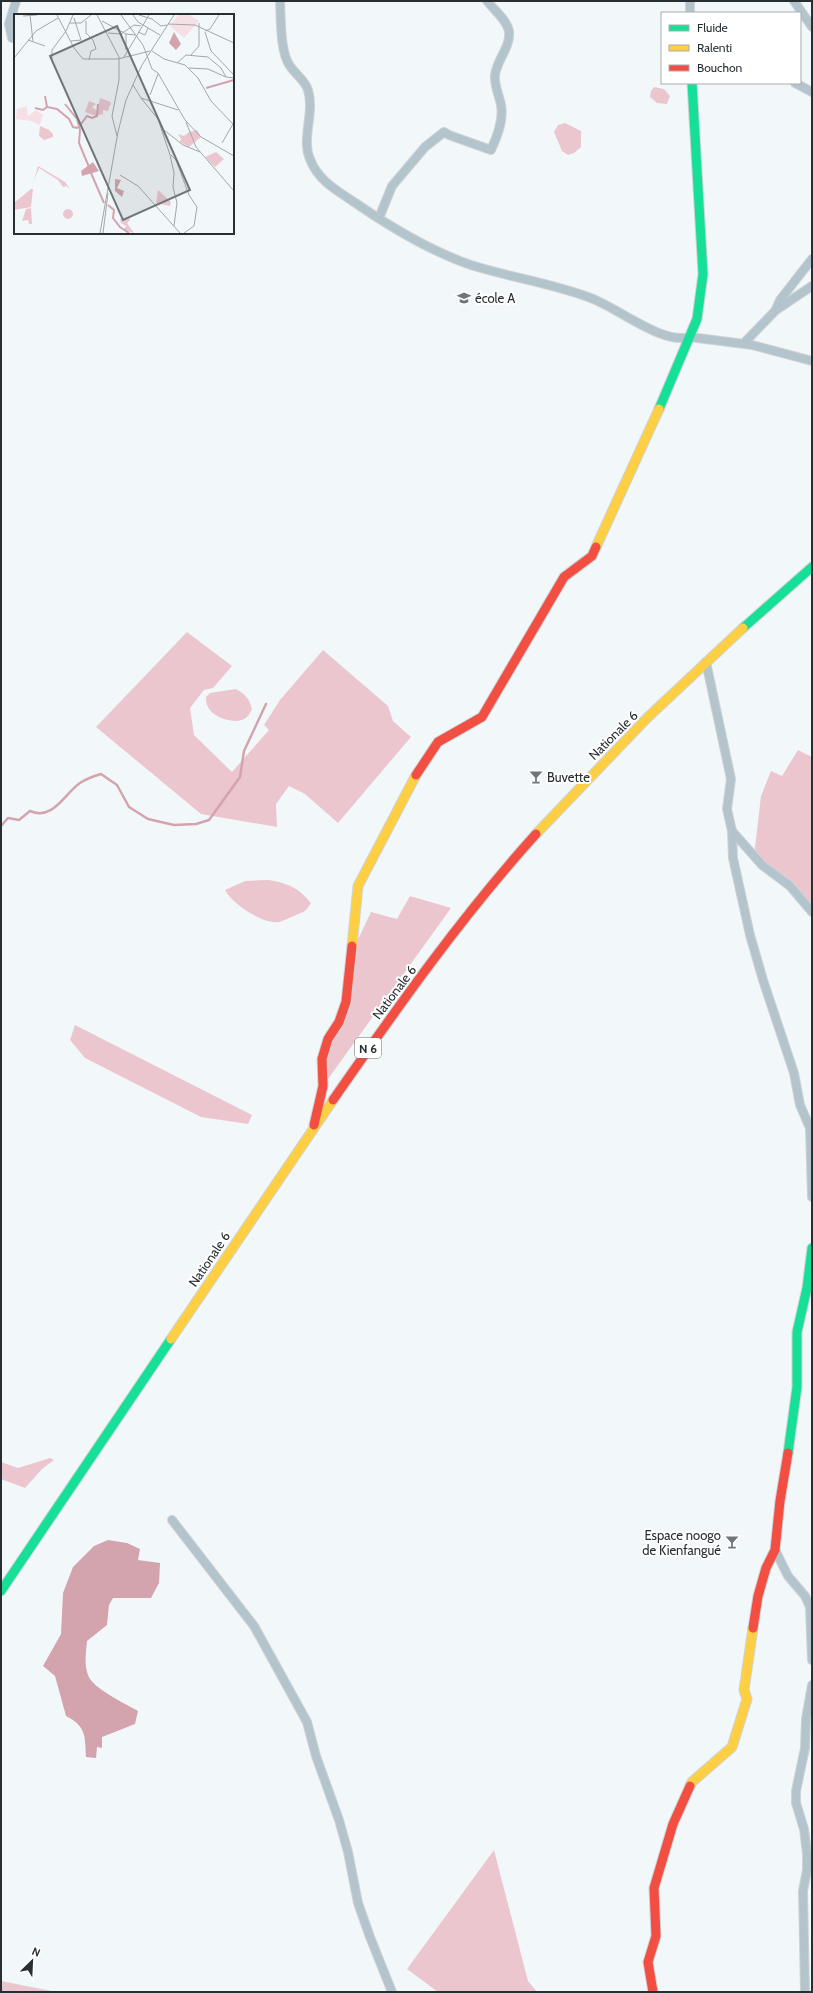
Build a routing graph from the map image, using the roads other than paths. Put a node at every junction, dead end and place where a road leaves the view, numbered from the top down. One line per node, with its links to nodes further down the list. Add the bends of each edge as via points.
1 (16, 1): 8 (street, via 10,14)
2 (280, 1): 12 (street, via 286,57 289,66 304,81 308,90 311,110 306,144 310,159 322,179)
3 (488, 1): 12 (street, via 508,26 509,33 496,74 495,84 502,107 497,136 491,150 444,132 425,147 392,186)
4 (690, 1): 6 (street)
5 (794, 1): 7 (street)
6 (690, 12)
7 (812, 27)
8 (12, 38)
9 (692, 84): 16 (street, via 703,274 698,319)
10 (797, 84): 11 (street)
11 (812, 92)
12 (379, 218): 16 (street, via 429,248 470,264 589,297 654,331 681,340)
13 (812, 260): 15 (street, via 780,300)
14 (812, 286): 15 (street)
15 (776, 310): 17 (street)
16 (690, 337): 17 (street); 23 (street, via 592,556 564,577 482,717 438,742 410,784 358,886 346,1002 322,1059 323,1086)
17 (744, 343): 18 (street)
18 (812, 361)
19 (812, 567): 20 (street, Nationale 6 / N 6)
20 (706, 662): 21 (street, via 731,779 727,809); 23 (street, Nationale 6 / N 6, via 633,731 494,883 386,1024)
21 (732, 831): 22 (street, via 762,865 790,886); 24 (street, via 733,858 750,936 792,1067 800,1105 810,1128)
22 (812, 912)
23 (313, 1130): 28 (street, Nationale 6 / N 6)
24 (812, 1196)
25 (812, 1248): 27 (street, via 807,1288 797,1332 797,1387)
26 (172, 1520): 31 (street, via 254,1626 307,1722 341,1827 358,1903)
27 (775, 1550): 29 (street, via 788,1576 805,1596 810,1607); 32 (street, via 766,1568 758,1596 744,1690 747,1699 732,1747 692,1782 673,1824 654,1888 656,1936 648,1962)
28 (1, 1591)
29 (812, 1660)
30 (812, 1685): 33 (street, via 806,1719 805,1748 796,1791 807,1854 803,1891)
31 (392, 1992)
32 (653, 1992)
33 (805, 1992)

